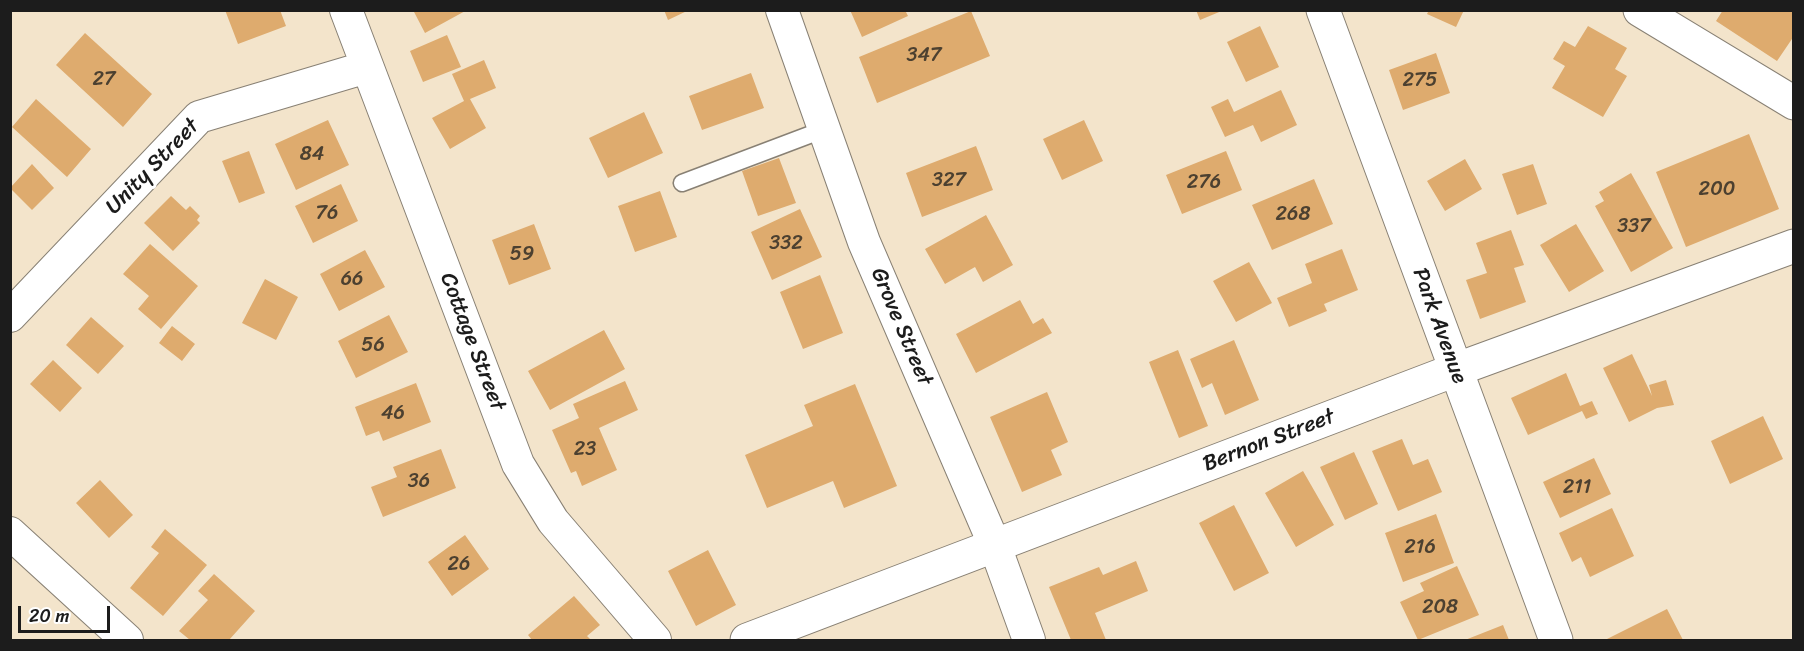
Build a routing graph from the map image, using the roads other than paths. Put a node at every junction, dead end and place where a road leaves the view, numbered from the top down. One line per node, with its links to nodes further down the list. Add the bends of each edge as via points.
1 (346, 10): 5 (street, Cottage Street)
2 (782, 10): 7 (street, Grove Street)
3 (1323, 10): 11 (main road, Park Avenue)
4 (1640, 10): 6 (main road)
5 (367, 68): 10 (street, Unity Street, via 198,117); 15 (street, Cottage Street, via 518,464 553,521)
6 (1794, 103)
7 (825, 129): 8 (lane); 13 (street, Grove Street, via 864,242)
8 (682, 183)
9 (1794, 246): 11 (main road, Bernon Street)
10 (10, 316)
11 (1455, 370): 13 (main road, Bernon Street); 18 (main road, Park Avenue)
12 (10, 533): 14 (street)
13 (995, 546): 16 (main road, Bernon Street); 17 (street, Grove Street)
14 (127, 640)
15 (655, 640)
16 (747, 640)
17 (1029, 640)
18 (1556, 640)

